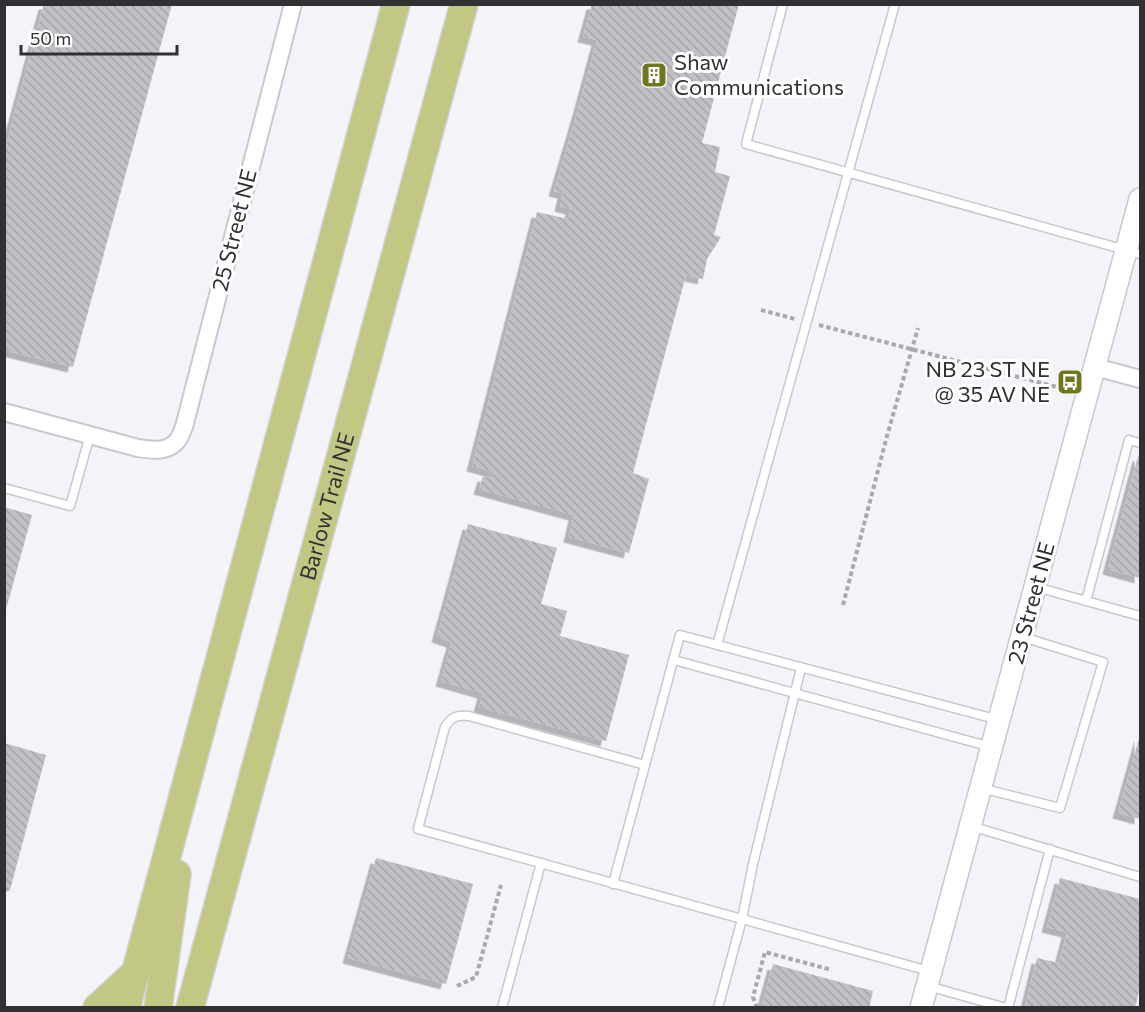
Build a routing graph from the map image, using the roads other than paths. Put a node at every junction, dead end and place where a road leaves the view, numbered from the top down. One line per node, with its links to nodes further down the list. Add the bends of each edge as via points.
1 (293, 4): 12 (street, 25 Street NE, via 178,441 166,449 152,450)
2 (396, 4): 25 (main road)
3 (464, 4): 36 (main road, Barlow Trail NE)
4 (783, 4): 6 (lane, via 746,144)
5 (895, 4): 6 (lane)
6 (849, 173): 8 (lane); 19 (lane)
7 (1140, 199): 8 (street, 23 Street NE)
8 (1134, 252): 9 (street, 23 Street NE)
9 (1095, 367): 10 (street); 15 (street, 23 Street NE)
10 (1140, 379)
11 (4, 412): 12 (street)
12 (90, 435): 14 (lane, via 70,506)
13 (1140, 443): 16 (lane, via 1129,440)
14 (4, 488)
15 (1036, 587): 16 (lane); 18 (street, 23 Street NE)
16 (1086, 601): 17 (lane)
17 (1140, 616)
18 (1022, 637): 23 (street, 23 Street NE); 27 (lane, via 1102,663 1060,808)
19 (717, 645): 20 (lane, via 680,635); 21 (lane)
20 (674, 660): 22 (lane); 26 (lane)
21 (801, 668): 22 (lane); 23 (lane)
22 (795, 694): 24 (lane); 33 (lane)
23 (999, 720): 24 (street, 23 Street NE)
24 (992, 747): 27 (street, 23 Street NE)
25 (194, 754): 34 (main road); 39 (main road)
26 (645, 765): 30 (lane, via 469,716 450,718 418,829); 32 (lane)
27 (981, 788): 28 (street, 23 Street NE)
28 (971, 825): 29 (lane); 35 (street, 23 Street NE)
29 (1050, 849): 31 (lane); 43 (lane)
30 (542, 863): 32 (lane); 40 (lane)
31 (1140, 877)
32 (613, 884): 33 (lane)
33 (742, 919): 35 (lane); 41 (lane)
34 (136, 972): 37 (main road); 38 (main road)
35 (929, 978): 42 (street, 23 Street NE); 43 (lane)
36 (194, 1003)
37 (97, 1008)
38 (126, 1008)
39 (158, 1008)
40 (502, 1008)
41 (718, 1008)
42 (921, 1008)
43 (1007, 1008)

